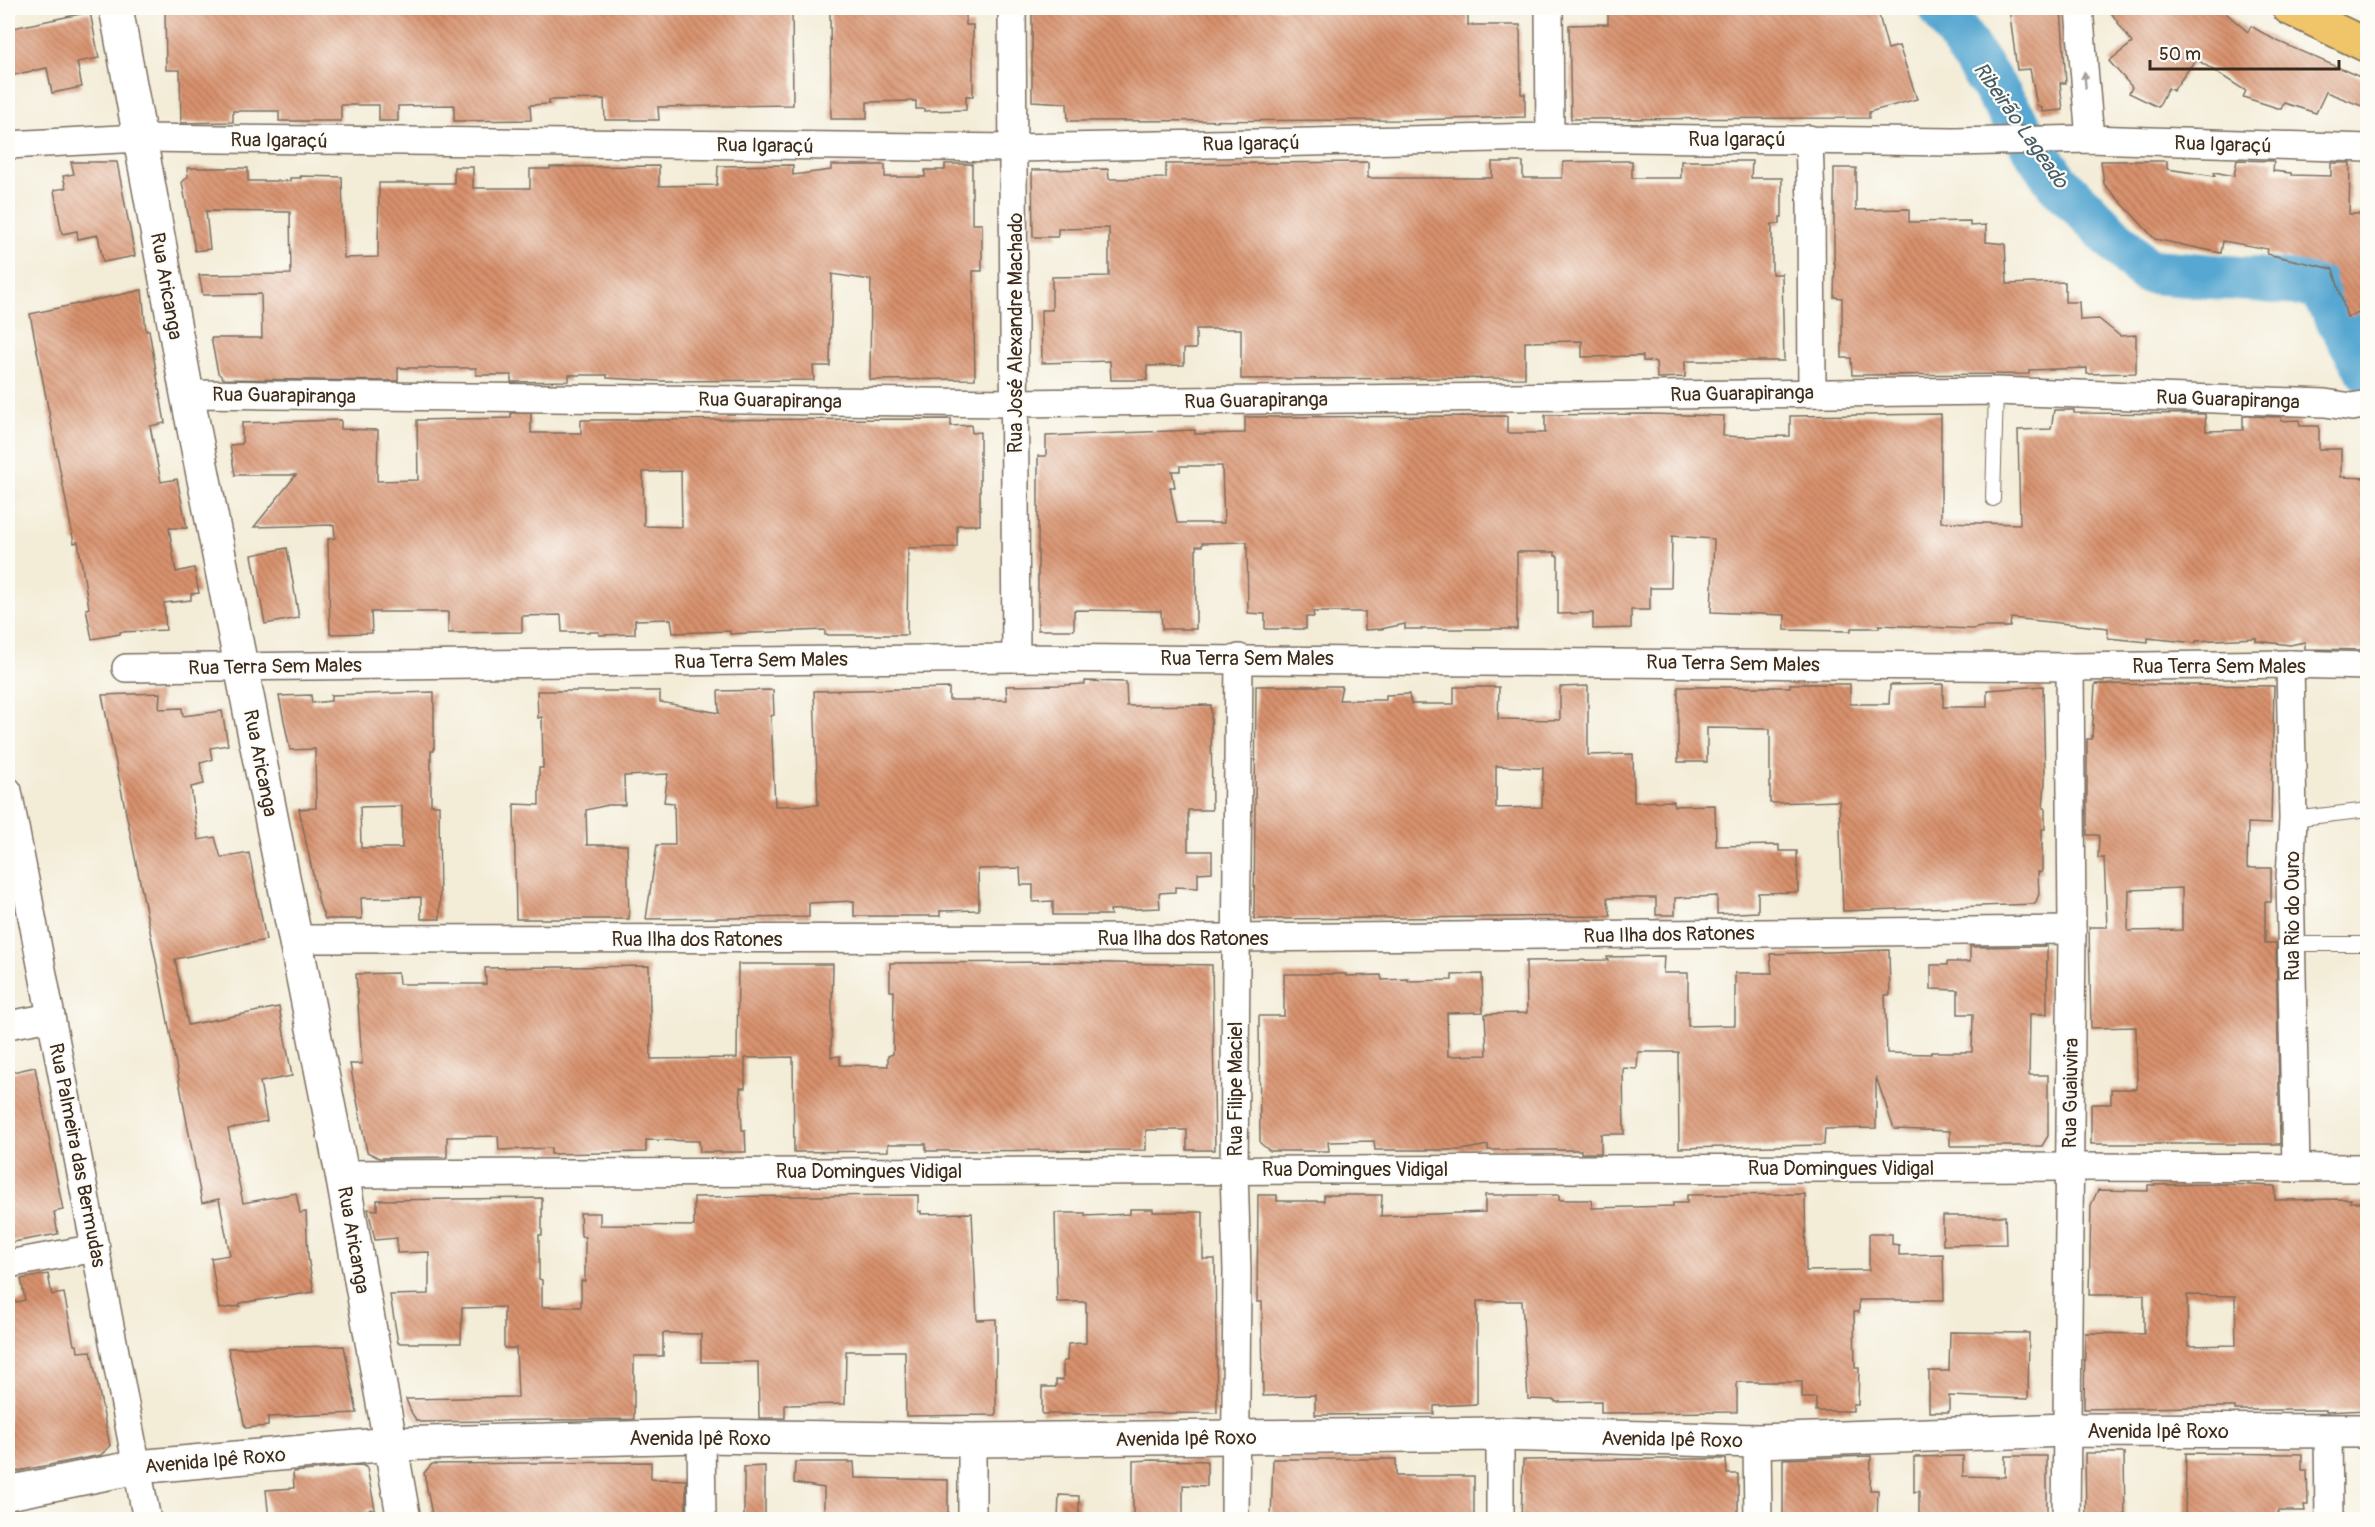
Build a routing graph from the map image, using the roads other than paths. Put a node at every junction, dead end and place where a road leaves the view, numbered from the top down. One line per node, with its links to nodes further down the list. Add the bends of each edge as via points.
1 (116, 8): 8 (street, Rua Aricanga)
2 (1012, 8): 13 (street, Rua José Alexandre Machado)
3 (1549, 8): 7 (street)
4 (2079, 8): 10 (street, one-way to 4)
5 (2289, 8): 6 (main road)
6 (2367, 46)
7 (1550, 137): 9 (street, Rua Igaraçú); 13 (street, Rua Igaraçú)
8 (140, 138): 11 (street, Rua Igaraçú); 13 (street, Rua Igaraçú); 16 (street, Rua Aricanga)
9 (1809, 139): 10 (street, Rua Igaraçú); 15 (street)
10 (2085, 139): 12 (street, Rua Igaraçú)
11 (8, 145)
12 (2366, 147)
13 (1014, 148): 17 (street, Rua José Alexandre Machado)
14 (1996, 391): 15 (street, Rua Guarapiranga); 18 (street, Rua Guarapiranga); 19 (lane)
15 (1812, 392): 17 (street, Rua Guarapiranga)
16 (187, 394): 17 (street, Rua Guarapiranga); 23 (street, Rua Aricanga)
17 (1015, 403): 20 (street, Rua José Alexandre Machado)
18 (2360, 405)
19 (1993, 499)
20 (1016, 658): 21 (street, Rua Terra Sem Males); 23 (street, Rua Terra Sem Males)
21 (1239, 658): 25 (street, Rua Terra Sem Males); 31 (street, Rua Filipe Maciel)
22 (2290, 664): 24 (street, Rua Terra Sem Males); 25 (street, Rua Terra Sem Males); 29 (street, Rua Rio do Ouro)
23 (243, 666): 26 (street, Rua Terra Sem Males); 32 (street, Rua Aricanga)
24 (2367, 666)
25 (2070, 667): 30 (street, Rua Guaiuvira)
26 (126, 668)
27 (8, 791): 35 (street, Rua Palmeira das Bermudas)
28 (2367, 810): 29 (lane)
29 (2293, 819): 33 (street, Rua Rio do Ouro, via 2289,878)
30 (2072, 930): 31 (street, Rua Ilha dos Ratones); 37 (street, Rua Guaiuvira)
31 (1236, 938): 32 (street, Rua Ilha dos Ratones); 40 (street, Rua Filipe Maciel)
32 (295, 939): 41 (street, Rua Aricanga)
33 (2292, 944): 34 (lane); 38 (street, Rua Rio do Ouro)
34 (2367, 944)
35 (51, 1017): 36 (street); 42 (street, Rua Palmeira das Bermudas)
36 (8, 1025)
37 (2069, 1167): 38 (street, Rua Domingues Vidigal); 40 (street, Rua Domingues Vidigal); 44 (street, Rua Guaiuvira)
38 (2296, 1168): 39 (street, Rua Domingues Vidigal)
39 (2367, 1168)
40 (1234, 1170): 41 (street, Rua Domingues Vidigal); 49 (street, Rua Filipe Maciel)
41 (342, 1174): 52 (street, Rua Aricanga)
42 (96, 1248): 43 (street); 53 (street, Rua Palmeira das Bermudas)
43 (8, 1264)
44 (2066, 1430): 45 (street, Avenida Ipê Roxo); 51 (street, Avenida Ipê Roxo); 62 (street, Rua Guaiuvira)
45 (2328, 1431): 46 (street, Avenida Ipê Roxo); 63 (street)
46 (2367, 1431)
47 (1500, 1434): 49 (street, Avenida Ipê Roxo); 51 (street, Avenida Ipê Roxo); 60 (street)
48 (701, 1436): 50 (street, Avenida Ipê Roxo); 52 (street, Avenida Ipê Roxo); 57 (street)
49 (1235, 1437): 50 (street, Avenida Ipê Roxo); 59 (street, Rua Filipe Maciel)
50 (972, 1440): 58 (street)
51 (1757, 1441): 61 (street)
52 (390, 1444): 53 (street, Avenida Ipê Roxo); 56 (street, Rua Aricanga)
53 (137, 1467): 54 (street, Avenida Ipê Roxo); 55 (street, Rua Palmeira das Bermudas)
54 (8, 1493)
55 (147, 1520)
56 (404, 1520)
57 (702, 1520)
58 (972, 1520)
59 (1235, 1520)
60 (1500, 1520)
61 (1758, 1520)
62 (2066, 1520)
63 (2329, 1520)

